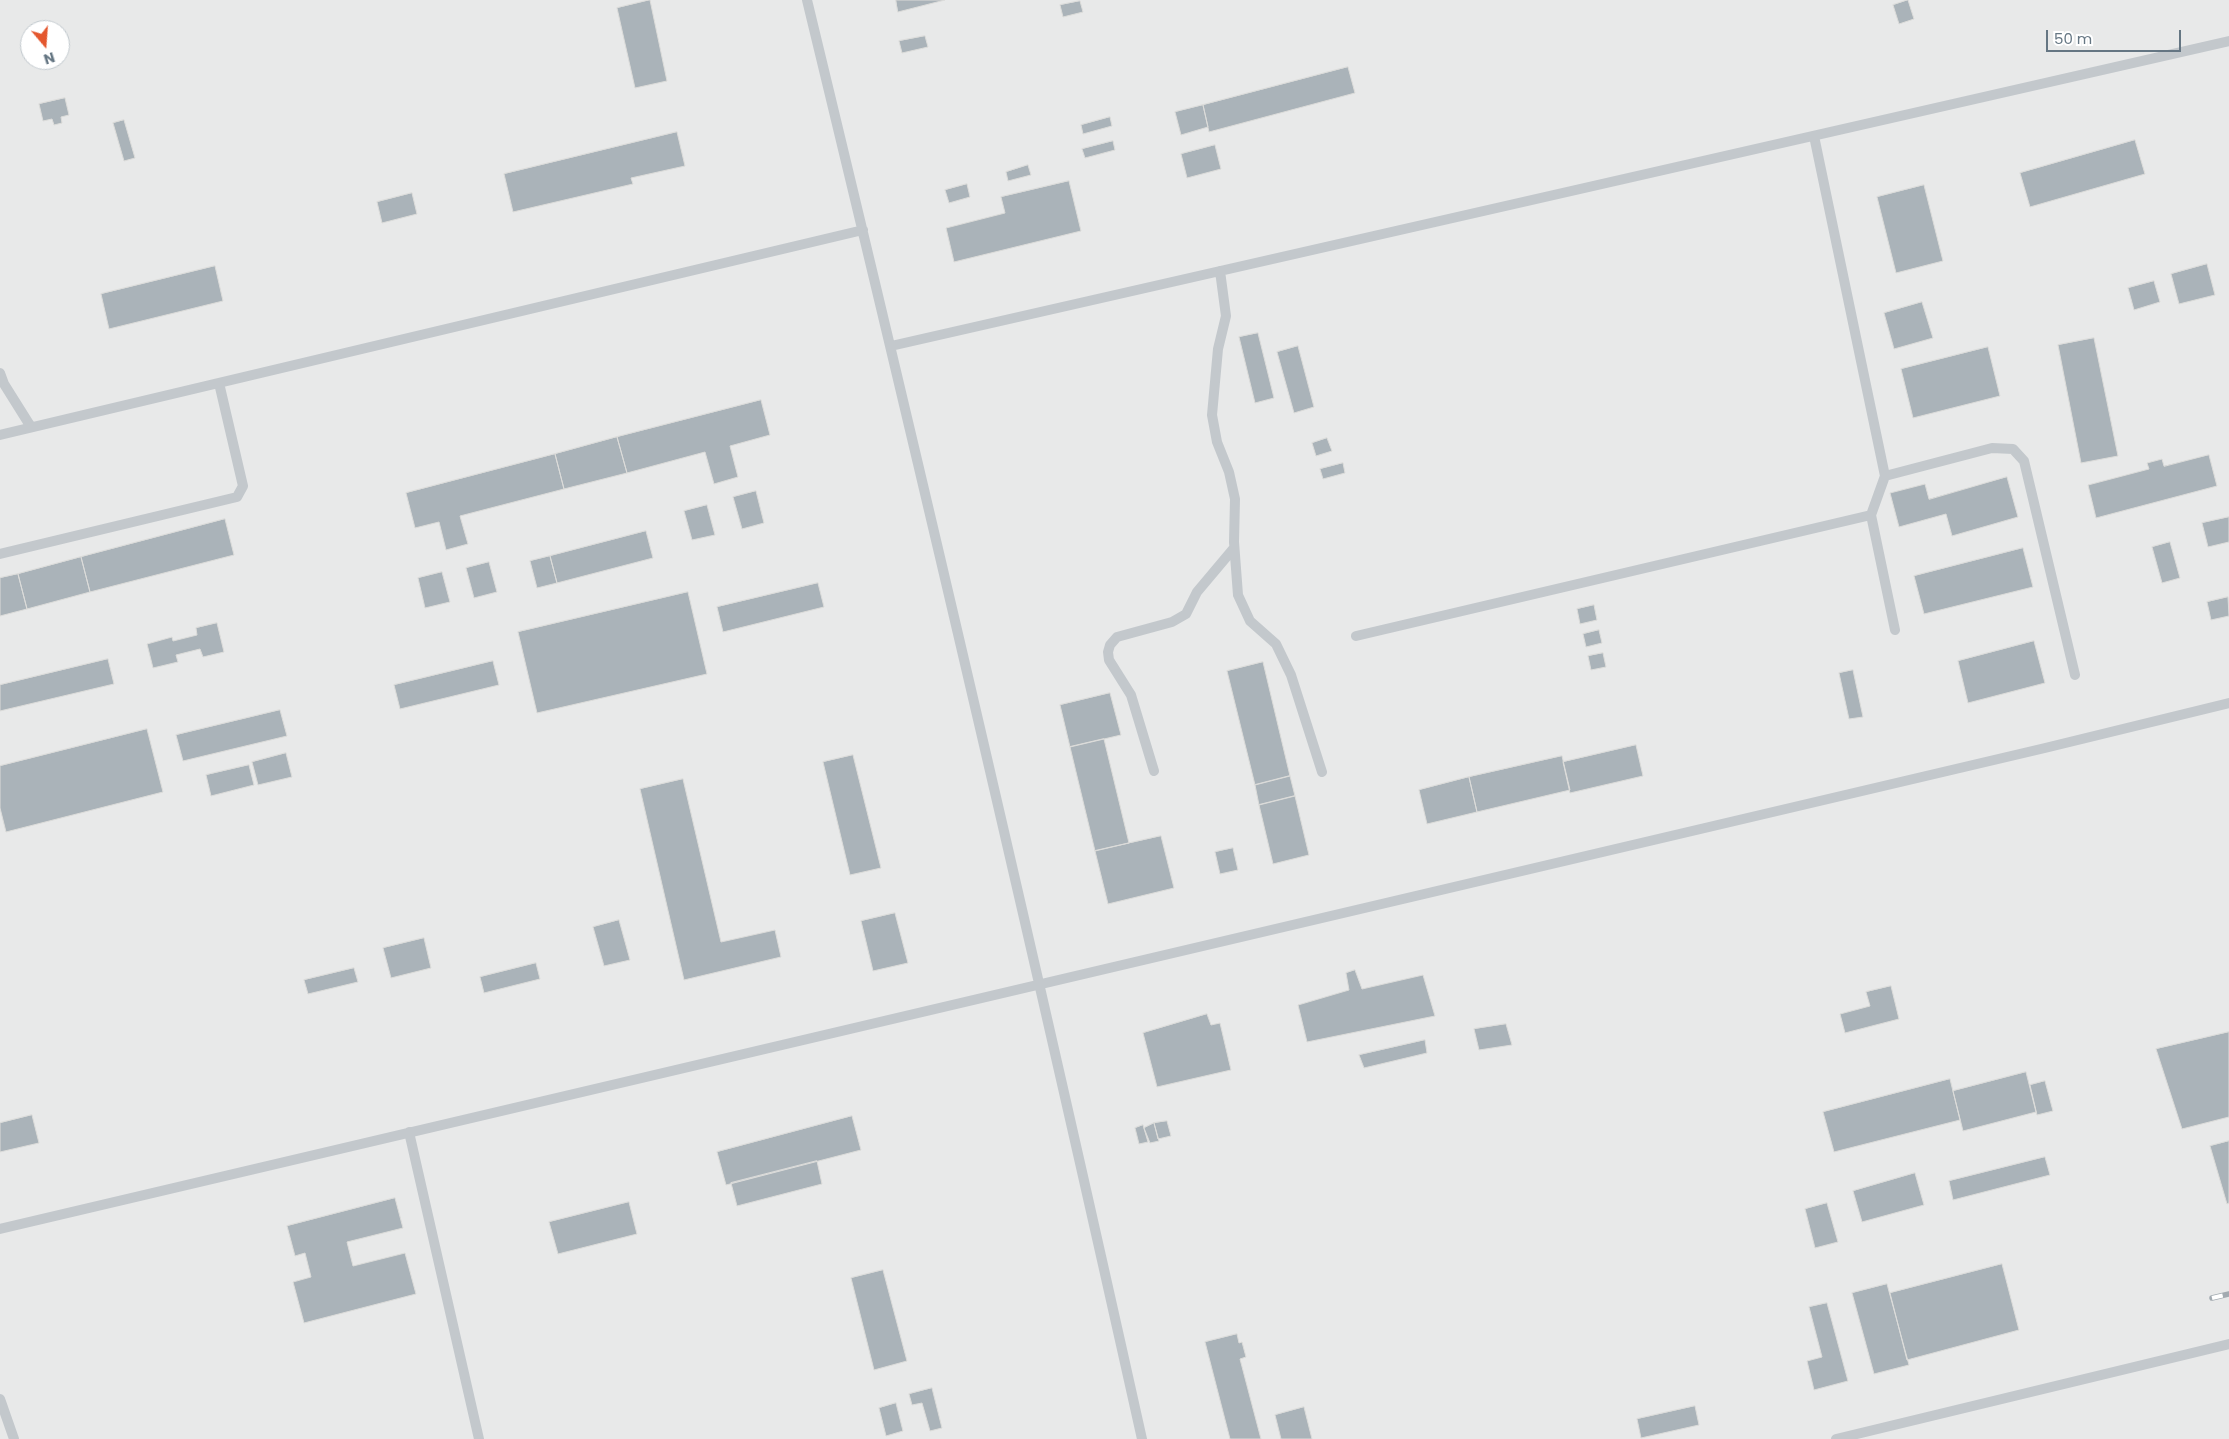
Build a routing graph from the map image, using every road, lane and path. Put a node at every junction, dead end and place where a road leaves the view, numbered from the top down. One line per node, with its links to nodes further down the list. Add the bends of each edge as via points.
1 (807, 0): 4 (lane)
2 (2229, 41): 3 (lane)
3 (1814, 136): 5 (lane); 11 (lane)
4 (863, 230): 6 (lane); 8 (lane)
5 (1220, 271): 6 (lane); 13 (lane, via 1226,316 1218,349 1212,415 1235,499)
6 (891, 346): 21 (lane)
7 (0, 373): 9 (lane)
8 (219, 383): 9 (lane); 14 (lane, via 243,486 237,497)
9 (31, 427): 10 (lane)
10 (0, 435)
11 (1885, 476): 12 (lane); 17 (lane, via 1992,448 2013,449 2024,461)
12 (1871, 515): 15 (lane); 16 (lane)
13 (1234, 548): 19 (lane, via 1197,592 1186,614 1172,622 1117,636 1110,645 1109,660 1131,695); 20 (lane, via 1238,595 1250,621 1280,651 1291,675)
14 (0, 554)
15 (1895, 630)
16 (1356, 636)
17 (2075, 675)
18 (2229, 703): 21 (lane)
19 (1154, 771)
20 (1322, 772)
21 (1040, 983): 22 (lane); 28 (lane)
22 (409, 1132): 23 (lane); 27 (lane)
23 (0, 1229)
24 (2229, 1344): 29 (lane)
25 (0, 1399): 26 (lane)
26 (14, 1439)
27 (480, 1439)
28 (1142, 1439)
29 (1836, 1439)

